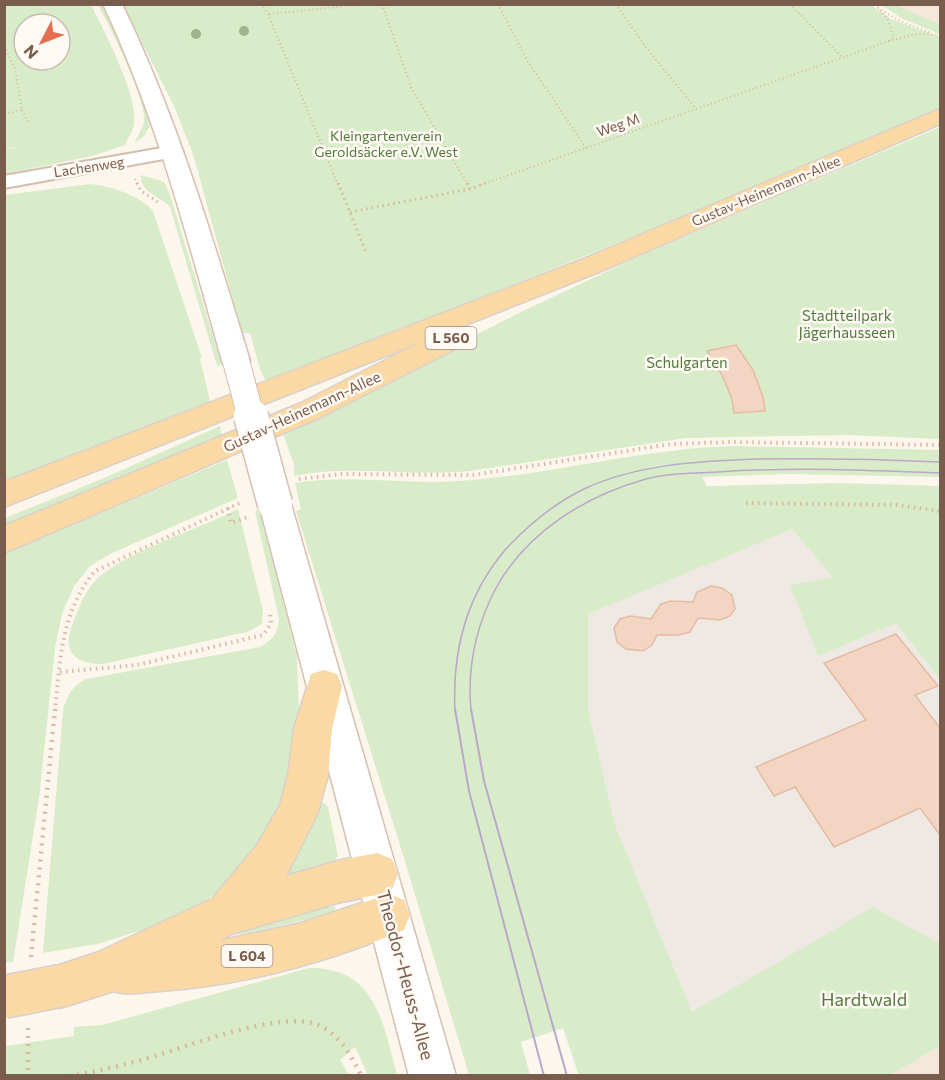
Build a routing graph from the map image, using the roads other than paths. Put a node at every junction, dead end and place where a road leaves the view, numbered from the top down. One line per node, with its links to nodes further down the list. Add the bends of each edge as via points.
1 (112, 4): 3 (street, Theodor-Heuss-Allee, via 145,73)
2 (940, 116): 5 (main road, Gustav-Heinemann-Allee / L 560)
3 (173, 152): 4 (street, Lachenweg); 8 (street, Theodor-Heuss-Allee, bridge, via 236,361 263,503)
4 (4, 182)
5 (590, 266): 6 (main road, Gustav-Heinemann-Allee / L 560); 7 (main road, Gustav-Heinemann-Allee / L 560, via 311,410)
6 (4, 495)
7 (4, 540)
8 (324, 686): 9 (street, Theodor-Heuss-Allee); 10 (main road, L 604, via 298,812 272,860)
9 (383, 895): 10 (main road, L 604, via 341,880); 11 (main road, L 604, via 332,936 212,964); 13 (street, Theodor-Heuss-Allee)
10 (227, 914): 11 (main road, L 604)
11 (80, 980): 12 (main road, L 604, bridge)
12 (4, 997)
13 (433, 1076)

